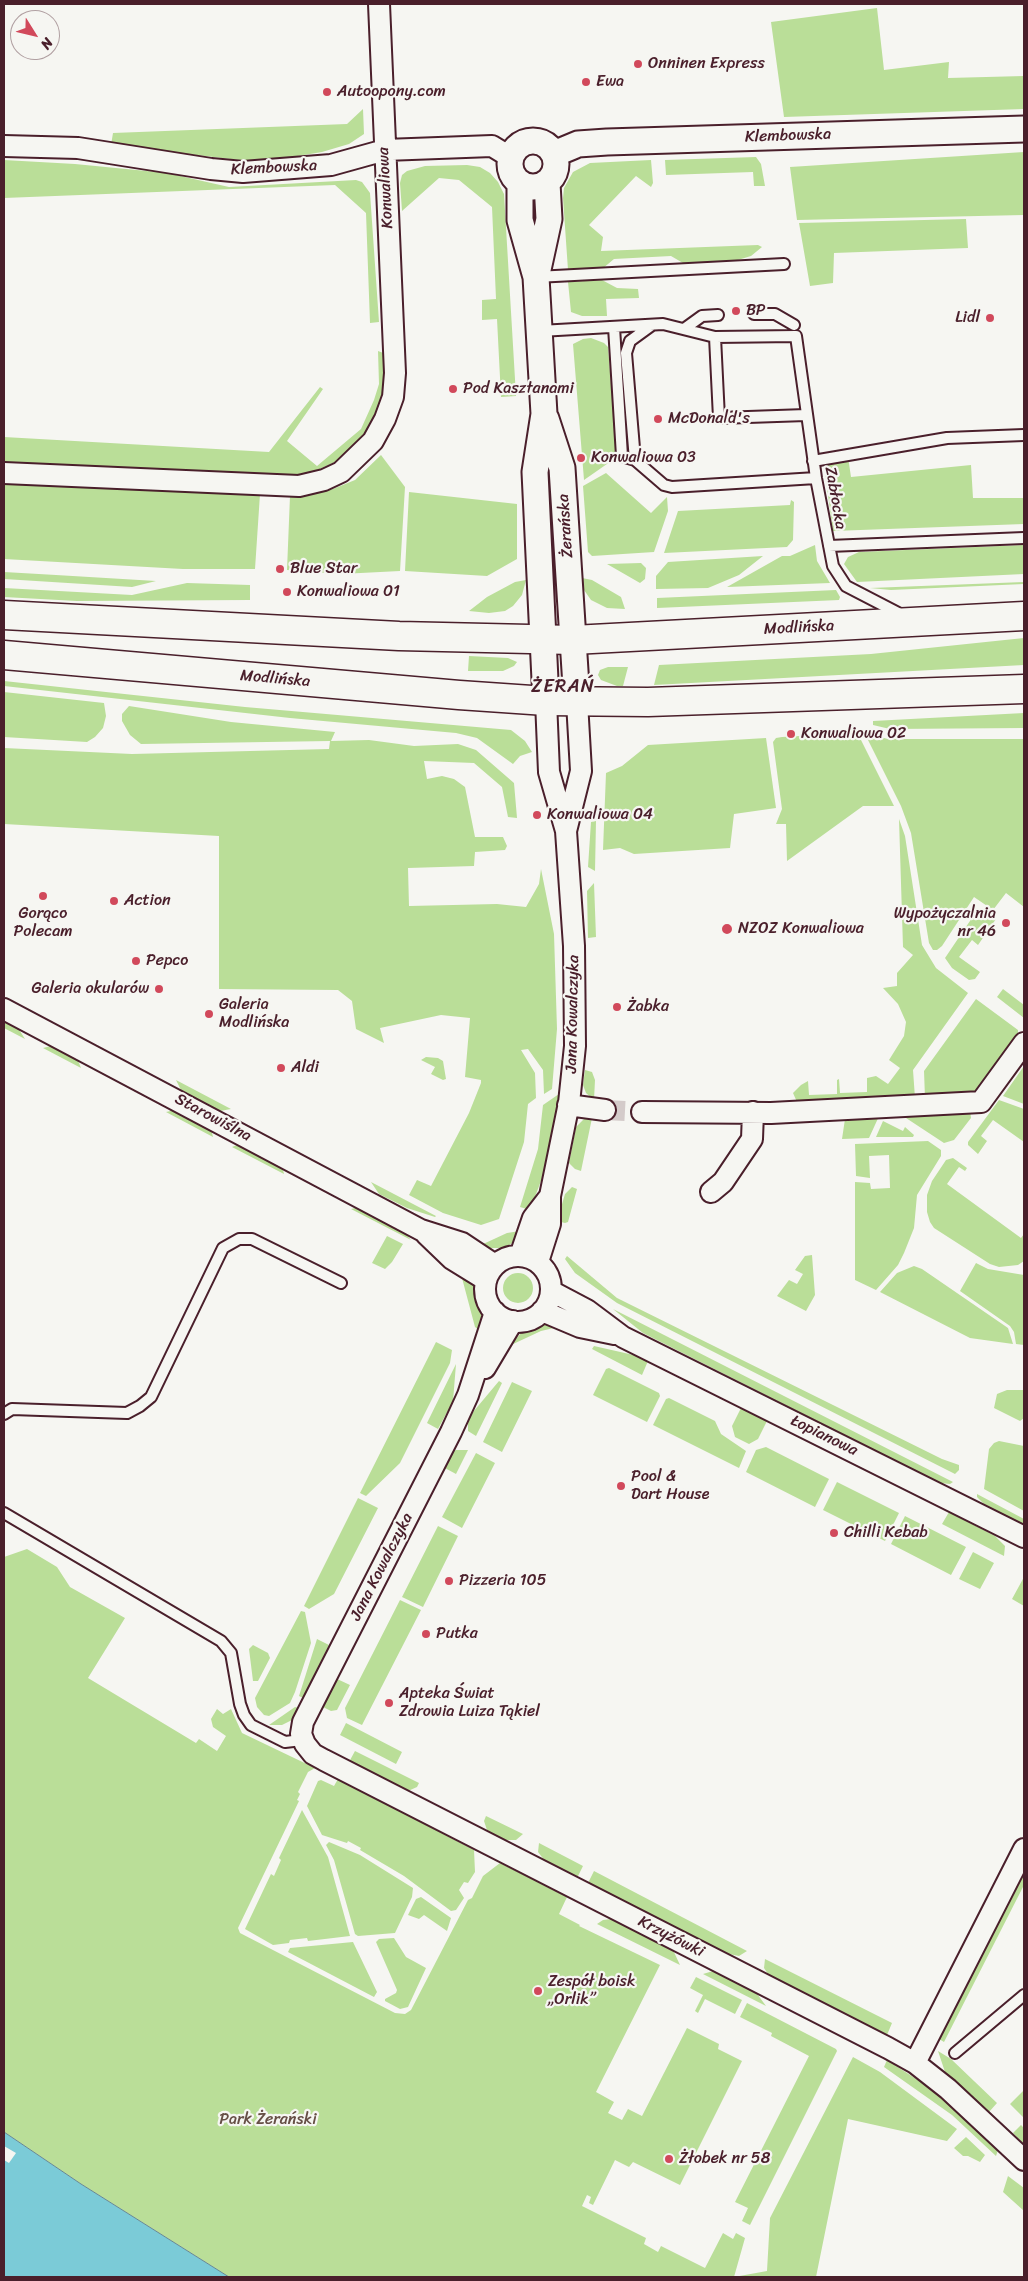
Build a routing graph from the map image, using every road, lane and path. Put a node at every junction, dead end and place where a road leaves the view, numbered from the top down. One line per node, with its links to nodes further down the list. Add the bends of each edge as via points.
1 (379, 4): 4 (street, Konwaliowa)
2 (1024, 129): 5 (street, Klembowska, via 588,143)
3 (4, 146): 4 (street, Klembowska, via 78,148 243,172 331,165)
4 (384, 150): 6 (street, Klembowska, via 492,146); 24 (street, Konwaliowa, via 396,373 393,397 373,441 342,472 299,486)
5 (554, 154): 6 (street, via 537,141 526,142); 7 (street, via 557,164)
6 (510, 157): 8 (street, via 513,176)
7 (547, 183): 8 (street, via 529,188); 10 (street, Żerańska, via 549,219)
8 (520, 184): 10 (street, Żerańska, via 520,220)
9 (784, 264): 10 (lane)
10 (536, 277): 17 (street, Żerańska)
11 (754, 314): 14 (lane, via 775,314)
12 (718, 315): 16 (lane, via 702,316)
13 (652, 324): 15 (lane); 16 (lane); 22 (lane, via 630,341 626,353)
14 (794, 325)
15 (614, 327): 17 (lane); 22 (lane, via 622,456)
16 (684, 329): 18 (lane)
17 (539, 331): 19 (street, Żerańska)
18 (715, 336): 20 (lane, Zabłocka, via 796,336); 20 (lane, via 719,418)
19 (544, 414): 31 (street, Żerańska, via 535,472); 32 (street, Żerańska, via 562,468)
20 (806, 415): 23 (lane, Zabłocka)
21 (1024, 435): 23 (lane, via 947,438)
22 (635, 460): 25 (lane, via 664,485 672,487)
23 (813, 461): 25 (lane, Zabłocka)
24 (4, 473)
25 (816, 478): 27 (lane, Zabłocka)
26 (1024, 538): 27 (lane)
27 (829, 546): 30 (lane, Zabłocka, via 833,566 846,586)
28 (4, 614): 31 (main road, Modlińska, via 399,636)
29 (1024, 616): 30 (main road, Modlińska)
30 (914, 621): 32 (main road, Modlińska)
31 (542, 640): 32 (main road, Modlińska); 35 (street)
32 (573, 640): 36 (street)
33 (4, 655): 35 (main road, Modlińska)
34 (1024, 689): 36 (main road, Modlińska)
35 (546, 701): 36 (main road, Modlińska); 37 (street, Jana Kowalczyka, via 549,772)
36 (577, 702): 37 (street, Jana Kowalczyka, via 581,771)
37 (566, 831): 40 (street, Jana Kowalczyka, via 574,946 575,1046)
38 (4, 1009): 46 (street, Starowiślna, via 421,1230 452,1259)
39 (1024, 1043): 43 (street, via 981,1102)
40 (568, 1105): 41 (street); 45 (street, Jana Kowalczyka, via 550,1196 533,1218)
41 (605, 1110)
42 (642, 1112): 43 (street)
43 (753, 1112): 44 (street, via 752,1139 724,1182)
44 (711, 1192)
45 (529, 1259): 46 (street, via 511,1256); 48 (street, via 550,1280)
46 (491, 1272): 50 (street, via 485,1291)
47 (341, 1283): 54 (lane, via 252,1239 231,1242 223,1248 150,1397 140,1406 126,1413 12,1409)
48 (551, 1291): 49 (street); 52 (street, Łopianowa, via 587,1310)
49 (542, 1311): 51 (street, via 524,1321); 52 (street, Łopianowa, via 580,1327)
50 (495, 1312): 51 (street); 53 (street, Jana Kowalczyka)
51 (513, 1322): 53 (street, Jana Kowalczyka)
52 (623, 1336): 56 (street, Łopianowa)
53 (468, 1395): 57 (street, Jana Kowalczyka, via 303,1722)
54 (4, 1414)
55 (4, 1513): 57 (lane, via 221,1641 231,1652 240,1704 251,1725 285,1742)
56 (1024, 1537)
57 (302, 1740): 61 (street, Krzyżówki, via 309,1750 324,1760)
58 (1024, 1849): 61 (street)
59 (1024, 1995): 60 (lane)
60 (955, 2053)
61 (915, 2063): 62 (street, Krzyżówki, via 948,2089)
62 (1024, 2160)

